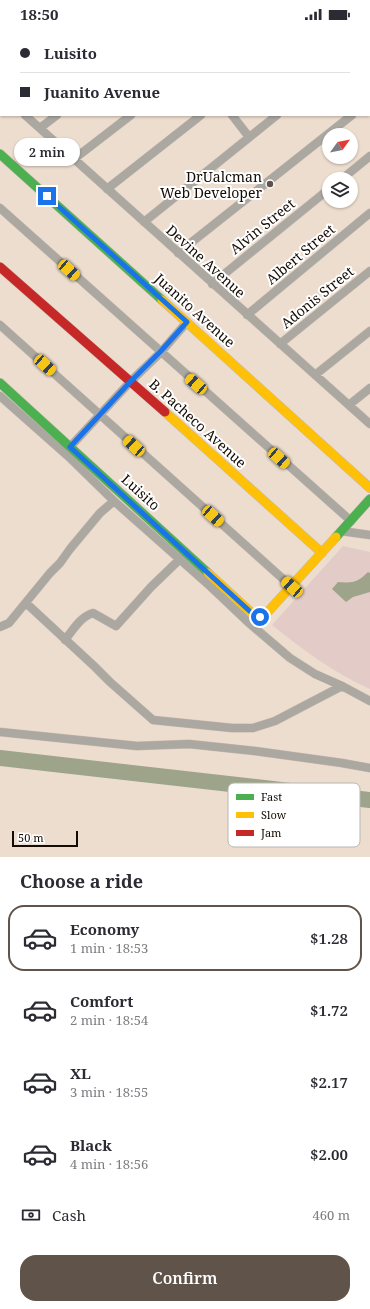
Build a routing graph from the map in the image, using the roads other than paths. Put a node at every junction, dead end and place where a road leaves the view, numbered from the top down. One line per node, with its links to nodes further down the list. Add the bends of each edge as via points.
1 (26, 116): 8 (street, Devine Avenue)
2 (56, 116): 8 (street)
3 (130, 116): 12 (street)
4 (200, 116): 14 (street)
5 (233, 116): 9 (street)
6 (275, 116): 9 (street)
7 (351, 116): 19 (street)
8 (40, 128): 12 (street, Devine Avenue)
9 (249, 137): 18 (street)
10 (0, 154): 24 (street, Juanito Avenue)
11 (370, 156): 13 (street)
12 (74, 159): 14 (street, Devine Avenue)
13 (351, 172)
14 (107, 189): 18 (street, Devine Avenue)
15 (322, 195): 22 (street, Alvin Street)
16 (0, 208): 28 (street)
17 (370, 213): 23 (street, Albert Street)
18 (144, 222): 19 (street, Devine Avenue)
19 (178, 253): 22 (street, Devine Avenue)
20 (0, 267): 30 (street, B. Pacheco Avenue)
21 (370, 270): 27 (street, Adonis Street)
22 (212, 284): 23 (street, Devine Avenue)
23 (247, 315): 27 (street, Devine Avenue)
24 (187, 322): 28 (street); 38 (street, Juanito Avenue)
25 (0, 325): 35 (street)
26 (370, 331): 29 (street)
27 (280, 344): 29 (street, Devine Avenue)
28 (160, 352): 30 (street); 41 (street)
29 (315, 375): 34 (street, Devine Avenue)
30 (131, 381): 35 (street); 44 (street, B. Pacheco Avenue)
31 (0, 383): 37 (street, Luisito)
32 (370, 388): 34 (street)
33 (0, 396): 40 (street)
34 (348, 405): 36 (street, Devine Avenue)
35 (100, 416): 37 (street); 46 (street)
36 (370, 424)
37 (70, 447): 46 (street, Luisito, via 255,616 264,616)
38 (370, 488)
39 (370, 499): 41 (street)
40 (114, 501): 45 (street); 47 (street, via 100,513)
41 (351, 521): 42 (street)
42 (341, 531): 43 (street); 44 (street)
43 (370, 535)
44 (322, 553): 46 (street)
45 (180, 560): 49 (street, via 151,587 116,626 93,613 86,615); 50 (street, via 290,658 315,674)
46 (292, 587)
47 (26, 603): 48 (street, via 9,623); 49 (street)
48 (0, 627)
49 (65, 640): 50 (street, via 154,720 253,728 275,721)
50 (342, 686): 51 (street)
51 (370, 701)
52 (0, 732): 53 (street, via 137,746 190,744)
53 (370, 768)

